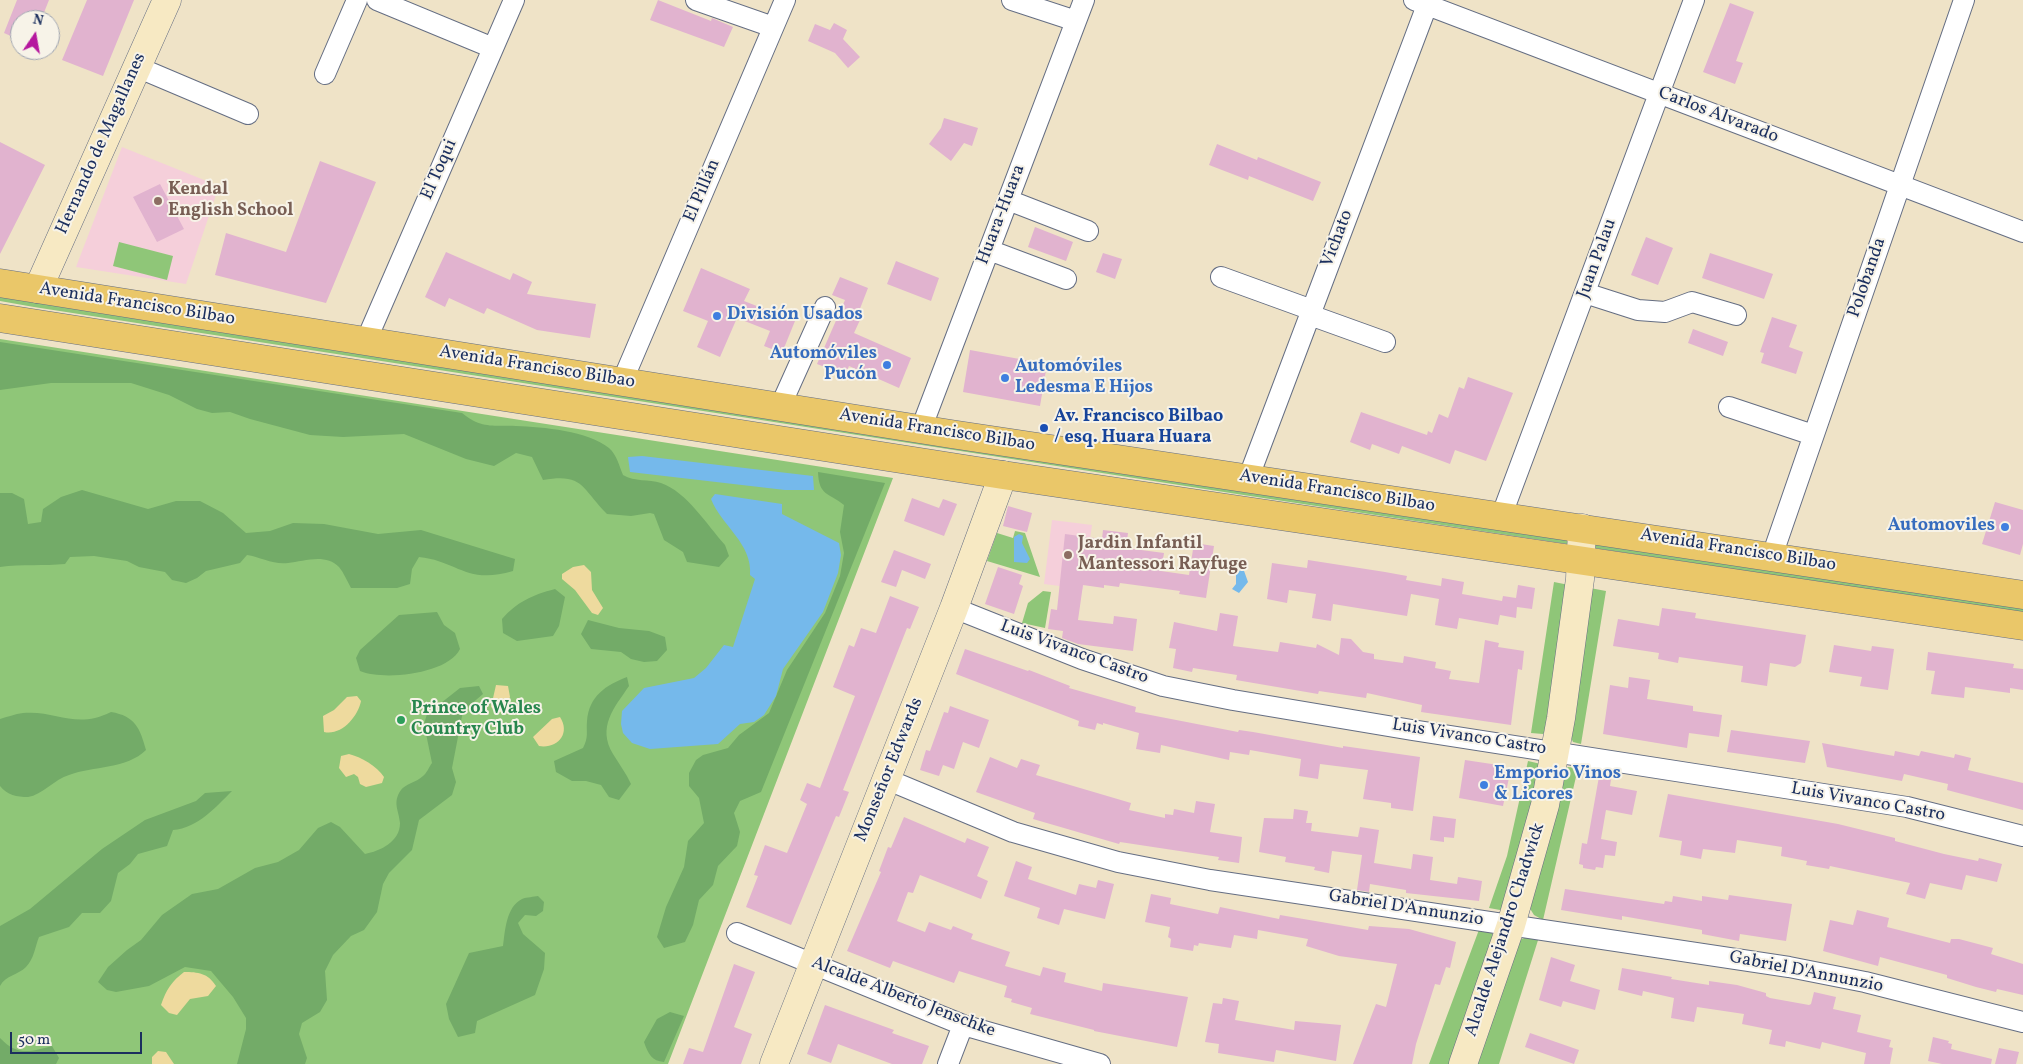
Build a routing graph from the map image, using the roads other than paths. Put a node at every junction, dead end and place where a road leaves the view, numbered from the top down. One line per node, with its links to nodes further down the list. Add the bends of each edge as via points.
1 (167, 0): 15 (street, Hernando de Magallanes)
2 (356, 0): 16 (street)
3 (377, 0): 14 (street)
4 (514, 0): 14 (street, El Toqui)
5 (696, 0): 13 (street)
6 (785, 0): 13 (street, El Pillán)
7 (1012, 0): 12 (street)
8 (1084, 0): 12 (street, Huara-Huara)
9 (1694, 0): 17 (street, Juan Palau)
10 (1964, 0): 19 (street, Polobanda)
11 (1423, 2): 17 (street, Carlos Alvarado); 30 (street, Vichato)
12 (1076, 21): 20 (street, Huara-Huara)
13 (773, 27): 35 (street, El Pillán)
14 (493, 48): 33 (street, El Toqui)
15 (137, 67): 18 (street); 27 (street, Hernando de Magallanes)
16 (325, 74)
17 (1659, 94): 19 (street, Carlos Alvarado); 28 (street, Juan Palau)
18 (248, 114)
19 (1900, 185): 22 (street, Carlos Alvarado); 39 (street, Polobanda)
20 (1008, 200): 21 (street); 23 (street, Huara-Huara)
21 (1088, 231)
22 (2023, 232)
23 (989, 250): 25 (street); 38 (street, Huara-Huara)
24 (1220, 277): 30 (street)
25 (1066, 279)
26 (0, 283): 27 (main road, Avenida Francisco Bilbao)
27 (38, 289): 32 (main road, via 28,308); 33 (main road, Avenida Francisco Bilbao)
28 (1585, 293): 31 (street, via 1638,310 1665,312 1692,302); 43 (street, Juan Palau)
29 (825, 307): 36 (street)
30 (1311, 313): 34 (street); 42 (street, Vichato)
31 (1736, 315)
32 (6, 319): 41 (main road, Avenida Francisco Bilbao)
33 (366, 341): 35 (main road, Avenida Francisco Bilbao)
34 (1385, 342)
35 (622, 382): 36 (main road, Avenida Francisco Bilbao)
36 (780, 407): 38 (main road, Avenida Francisco Bilbao)
37 (1729, 407): 39 (street)
38 (921, 429): 40 (main road, Avenida Francisco Bilbao)
39 (1814, 435): 45 (street, Polobanda)
40 (1051, 449): 41 (main road, via 1037,450 1024,456); 42 (main road, Avenida Francisco Bilbao)
41 (1003, 475): 46 (main road, Avenida Francisco Bilbao); 48 (street, Monseñor Edwards)
42 (1248, 479): 43 (main road, Avenida Francisco Bilbao)
43 (1501, 517): 44 (main road, Avenida Francisco Bilbao)
44 (1582, 528): 45 (main road, Avenida Francisco Bilbao); 46 (street, Alcalde Alejandro Chadwick)
45 (1772, 556): 47 (main road, Avenida Francisco Bilbao)
46 (1581, 561): 49 (main road, Avenida Francisco Bilbao); 50 (street, Alcalde Alejandro Chadwick)
47 (2023, 595)
48 (954, 608): 50 (street, Luis Vivanco Castro, via 1082,660 1163,686); 51 (street, Monseñor Edwards)
49 (2023, 626)
50 (1555, 751): 52 (street, Luis Vivanco Castro, via 1907,807); 53 (street, Alcalde Alejandro Chadwick, via 1537,837)
51 (886, 779): 53 (street, Gabriel D'Annunzio, via 1013,832 1118,862 1210,880); 55 (street, Monseñor Edwards)
52 (2023, 836)
53 (1511, 925): 56 (street, Gabriel D'Annunzio, via 1826,974); 61 (street, Alcalde Alejandro Chadwick)
54 (737, 933): 55 (street, Alcalde Alberto Jenschke)
55 (813, 964): 57 (street, Alcalde Alberto Jenschke); 58 (street, Monseñor Edwards)
56 (2023, 1022)
57 (963, 1025): 59 (street); 60 (street, Alcalde Alberto Jenschke)
58 (774, 1064)
59 (948, 1064)
60 (1100, 1064)
61 (1463, 1064)

